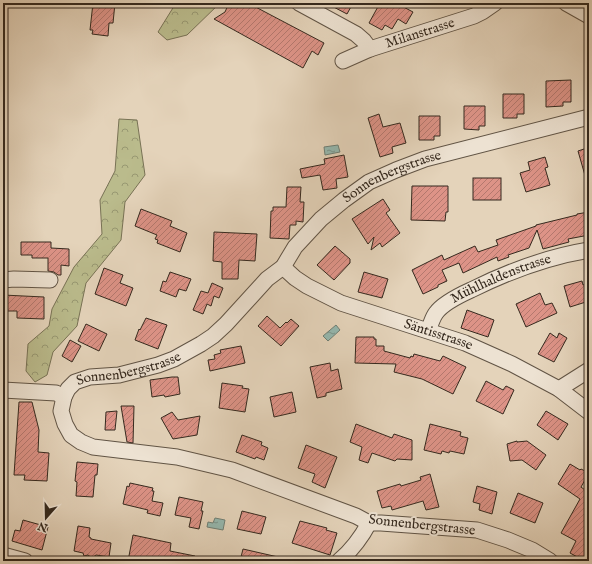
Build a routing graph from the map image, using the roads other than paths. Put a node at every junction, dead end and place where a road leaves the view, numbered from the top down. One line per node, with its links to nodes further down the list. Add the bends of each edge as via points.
1 (299, 3): 5 (street, via 356,34)
2 (495, 3): 5 (street, Milanstrasse, via 474,16)
3 (566, 3): 4 (street)
4 (589, 16)
5 (370, 49): 6 (street, Milanstrasse)
6 (343, 61)
7 (589, 117): 9 (street, Sonnenbergstrasse, via 425,159 369,182 321,220 295,248)
8 (589, 250): 12 (street, Mühlhaldenstrasse, via 519,268 453,299 436,313)
9 (283, 268): 12 (street, Säntisstrasse, via 307,286 341,303); 16 (street, Sonnenbergstrasse, via 267,279 213,336 187,352 158,365 75,382)
10 (3, 280): 11 (street)
11 (50, 280)
12 (428, 330): 14 (street, Säntisstrasse, via 479,349)
13 (589, 370): 14 (street)
14 (559, 388): 17 (street, Säntisstrasse)
15 (3, 390): 16 (street, via 56,393)
16 (64, 397): 18 (street, Sonnenbergstrasse, via 61,411 64,424 72,435 93,447 177,457 232,470)
17 (589, 412)
18 (369, 523): 21 (street, via 362,536); 22 (street, Sonnenbergstrasse, via 477,530 532,550)
19 (3, 555): 20 (street)
20 (25, 561)
21 (339, 561)
22 (550, 561)

